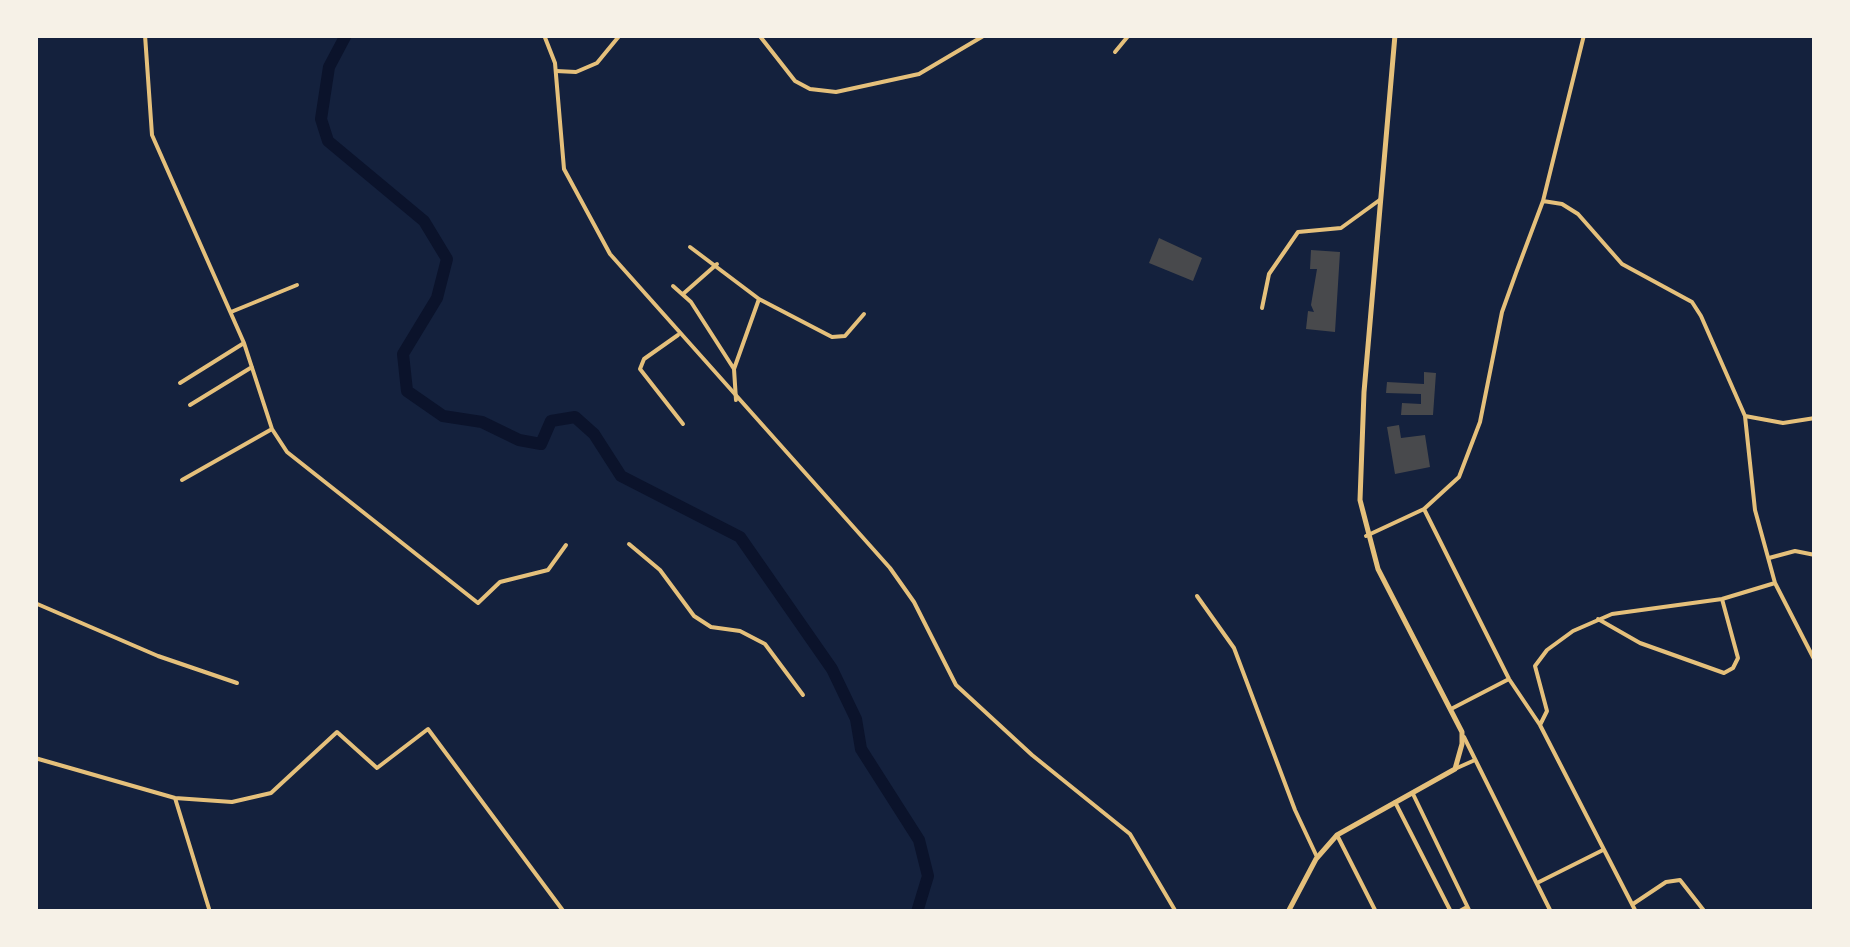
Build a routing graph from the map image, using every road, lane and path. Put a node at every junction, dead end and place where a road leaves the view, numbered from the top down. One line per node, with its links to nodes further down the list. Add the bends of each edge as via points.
1 (146, 35): 20 (street, via 152,135)
2 (544, 35): 10 (street)
3 (620, 35): 10 (street, via 596,63 576,72)
4 (760, 35): 5 (street, via 795,80 836,92 919,74)
5 (985, 35)
6 (1129, 35): 9 (street)
7 (1395, 35): 11 (highway)
8 (1584, 35): 12 (street)
9 (1115, 52)
10 (556, 70): 22 (street, via 567,179 610,254)
11 (1381, 199): 19 (street, via 1341,228 1298,232 1269,274); 35 (highway, via 1361,468)
12 (1543, 202): 29 (street, via 1570,208 1622,264 1692,302); 34 (street, via 1502,312 1469,456 1459,477)
13 (690, 247): 14 (street)
14 (717, 264): 17 (street); 18 (street)
15 (296, 286): 20 (street)
16 (673, 286): 17 (street)
17 (684, 294): 25 (street)
18 (760, 300): 21 (street, via 832,337 845,336); 25 (street)
19 (1262, 308)
20 (231, 312): 23 (street)
21 (864, 314)
22 (678, 335): 27 (street); 31 (street, via 640,369)
23 (244, 343): 24 (street); 26 (street)
24 (252, 366): 28 (street); 32 (street)
25 (734, 369): 27 (street)
26 (180, 383)
27 (736, 400): 66 (street, via 890,568 956,685 1130,834)
28 (190, 405)
29 (1745, 416): 30 (street, via 1783,423); 39 (street, via 1755,510)
30 (1815, 418)
31 (684, 424)
32 (272, 430): 33 (street); 37 (street, via 287,452 478,603 500,582 548,570)
33 (182, 480)
34 (1424, 509): 35 (street); 46 (street)
35 (1366, 536): 49 (highway)
36 (628, 544): 48 (street, via 660,570 694,616 765,644)
37 (566, 546)
38 (1815, 555): 39 (street, via 1795,551)
39 (1769, 558): 40 (street)
40 (1774, 582): 42 (street); 45 (street)
41 (1198, 596): 60 (street, via 1234,648)
42 (1722, 599): 44 (street); 44 (street, via 1738,658 1724,672 1640,643)
43 (35, 604): 47 (street)
44 (1598, 619): 50 (street, via 1539,659 1535,677 1547,710)
45 (1815, 660)
46 (1509, 679): 49 (street); 50 (street)
47 (237, 683)
48 (802, 695)
49 (1450, 710): 51 (highway)
50 (1540, 725): 59 (street)
51 (1462, 732): 53 (street); 54 (highway)
52 (35, 758): 56 (street)
53 (1475, 760): 54 (street); 61 (street)
54 (1456, 769): 55 (highway)
55 (1413, 794): 57 (highway); 63 (street)
56 (176, 798): 64 (street); 65 (street, via 232,802 271,793 337,732 376,768 428,729)
57 (1395, 802): 58 (highway); 69 (street)
58 (1337, 835): 60 (highway); 68 (street)
59 (1603, 850): 61 (street); 62 (street)
60 (1317, 857): 67 (highway)
61 (1537, 882): 70 (street)
62 (1632, 904): 71 (street); 72 (street, via 1674,880 1685,883)
63 (1468, 910): 69 (street)
64 (210, 912)
65 (564, 912)
66 (1176, 912)
67 (1288, 912)
68 (1376, 912)
69 (1454, 912)
70 (1551, 912)
71 (1636, 912)
72 (1705, 912)

